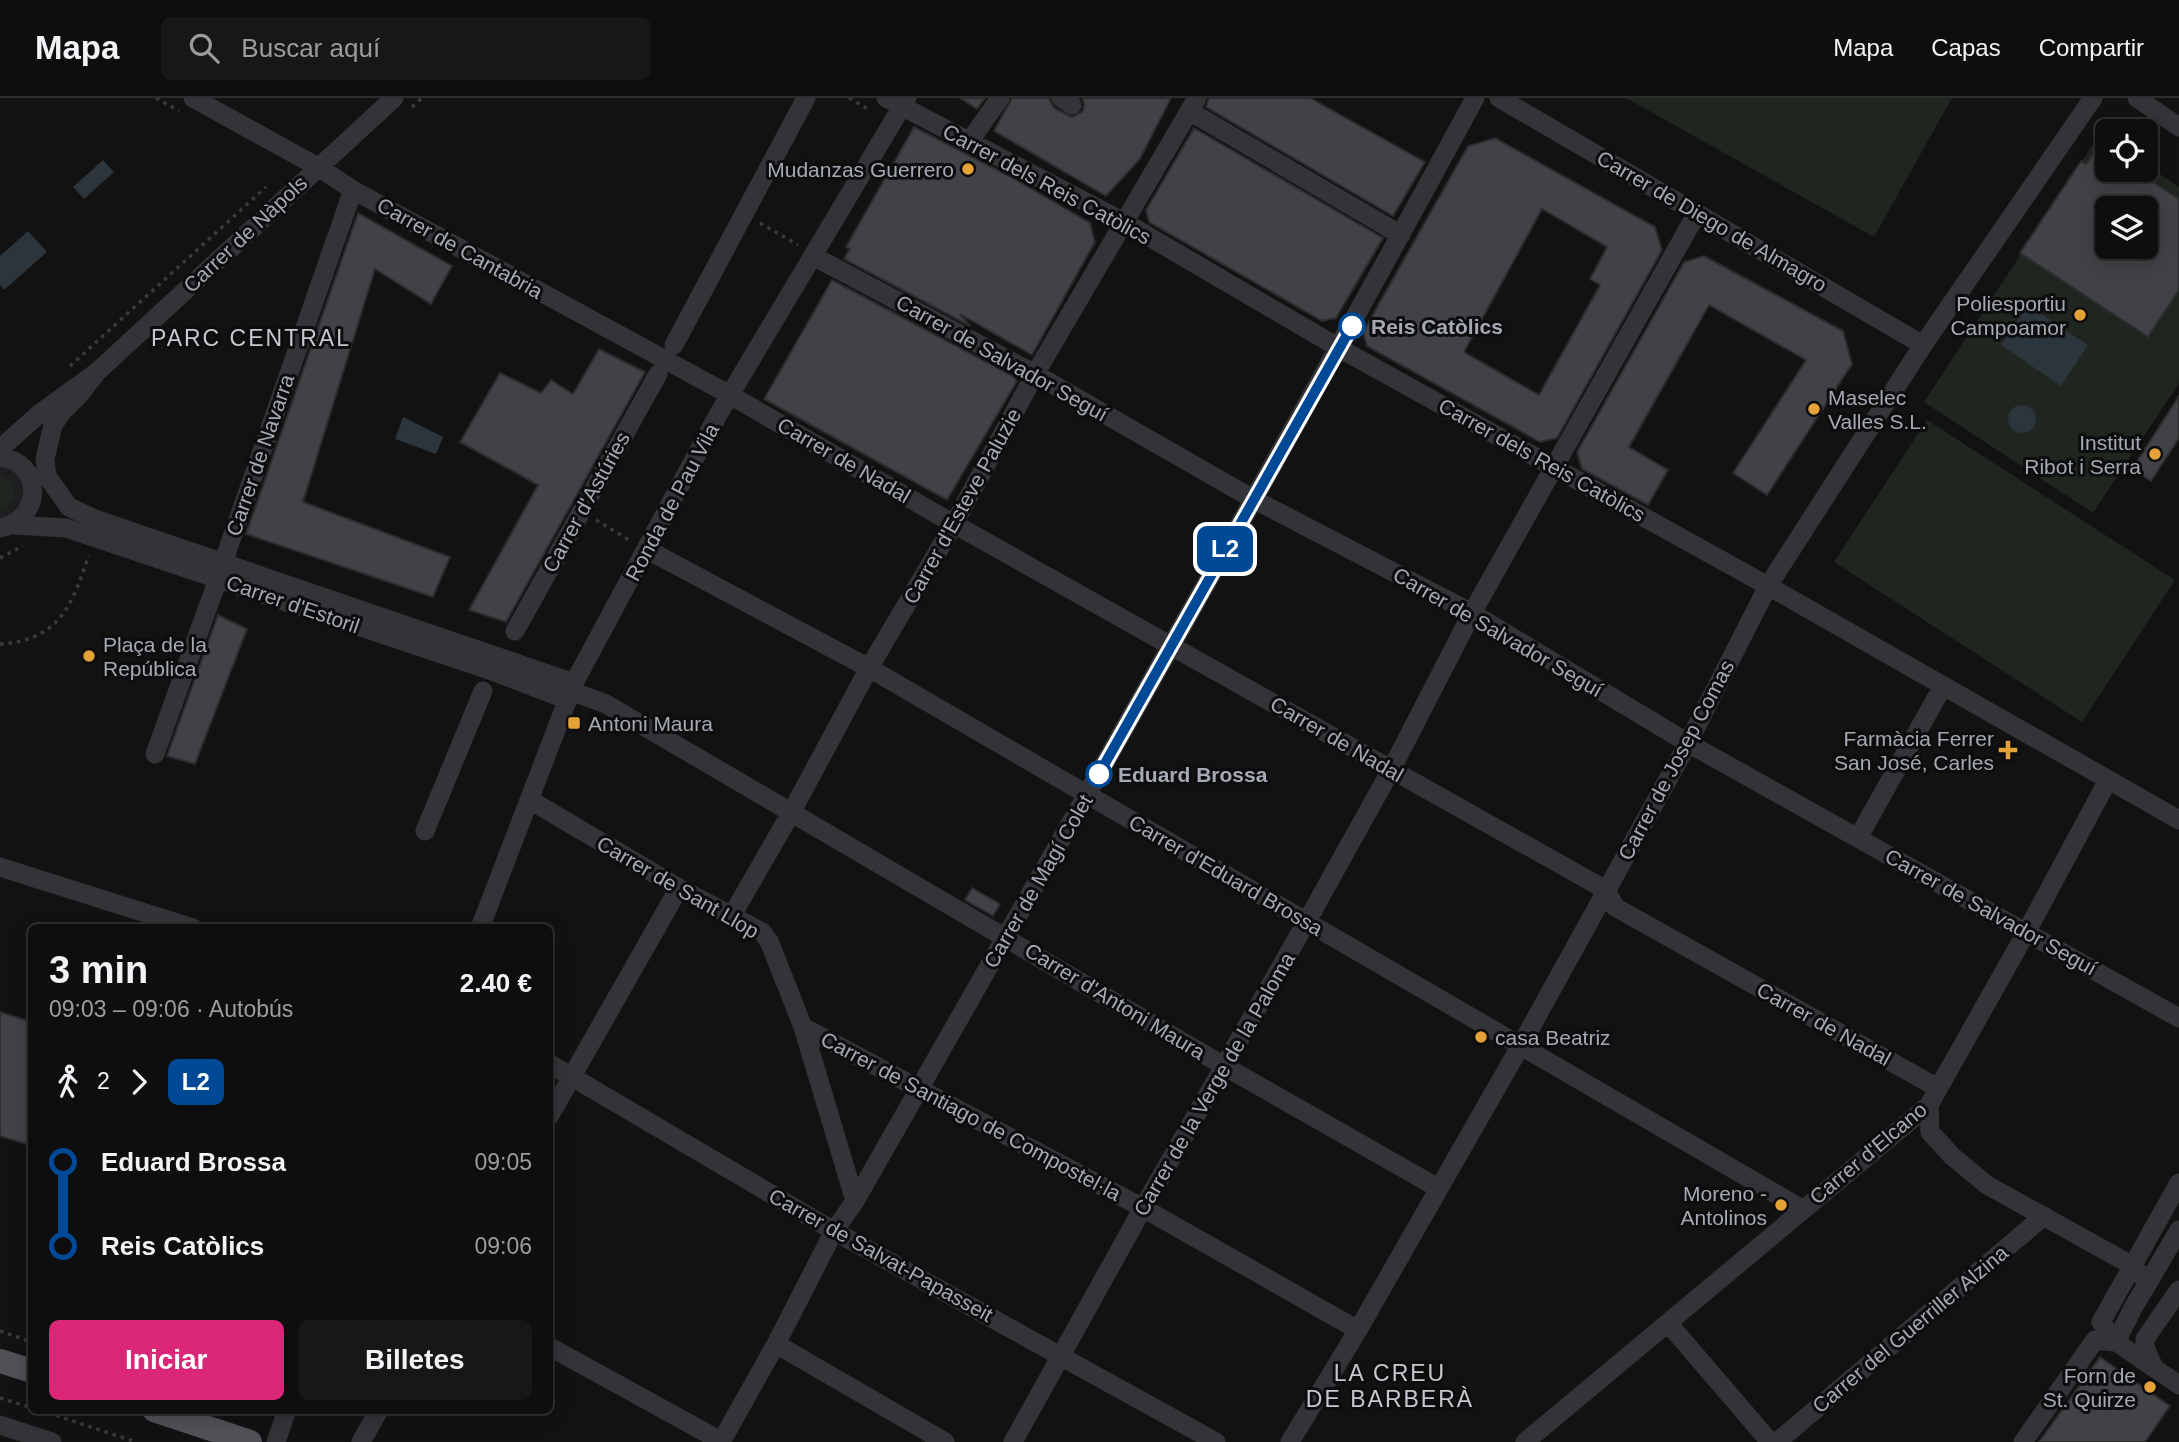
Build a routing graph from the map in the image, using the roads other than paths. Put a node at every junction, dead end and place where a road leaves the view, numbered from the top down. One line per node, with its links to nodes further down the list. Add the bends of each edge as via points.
1 (193, 98): 13 (street, Carrer de Cantabria)
2 (394, 98): 13 (street, Carrer de Nàpols)
3 (806, 98): 19 (street)
4 (1000, 98): 12 (street)
5 (1475, 98): 17 (street, Carrer de Magí Colet)
6 (1499, 98): 15 (street, Carrer de Diego de Almagro)
7 (2093, 98): 20 (street, Carrer de Josep Comas)
8 (2137, 98): 11 (street)
9 (891, 103): 12 (street, Carrer dels Reis Catòlics); 18 (street, Ronda de Pau Vila)
10 (1193, 104): 16 (street, Carrer d'Esteve Paluzie); 17 (street)
11 (2179, 127)
12 (969, 142): 16 (street, Carrer dels Reis Catòlics)
13 (317, 167): 14 (street, Carrer de Cantabria); 22 (street, Carrer de Nàpols)
14 (353, 190): 25 (street, Carrer de Cantabria); 34 (street, Carrer de Navarra)
15 (1697, 213): 20 (street, Carrer de Diego de Almagro); 28 (street, Carrer de la Verge de la Paloma)
16 (1124, 222): 21 (street, Carrer dels Reis Catòlics); 24 (street, Carrer d'Esteve Paluzie)
17 (1401, 235): 21 (street, Carrer de Magí Colet)
18 (805, 250): 24 (street, Carrer de Salvador Seguí); 25 (street, Ronda de Pau Vila)
19 (674, 345)
20 (1923, 345): 35 (street, Carrer de Josep Comas)
21 (1339, 348): 28 (street, Carrer dels Reis Catòlics); 30 (street, Carrer de Magí Colet)
22 (97, 372): 26 (street, Carrer de Nàpols); 29 (street, Carrer de Nàpols, via 54,425)
23 (658, 374): 37 (street, Carrer d'Astúries)
24 (1035, 374): 30 (street, Carrer de Salvador Seguí); 31 (street, Carrer d'Esteve Paluzie)
25 (730, 395): 31 (street, Carrer de Nadal); 33 (street, Ronda de Pau Vila)
26 (0, 449)
27 (0, 457): 29 (street)
28 (1555, 467): 35 (street, Carrer dels Reis Catòlics); 36 (street, Carrer de la Verge de la Paloma)
29 (38, 476): 32 (street, Carrer de Nàpols, via 24,517); 34 (street, Carrer d'Estoril, via 69,507)
30 (1253, 499): 36 (street, Carrer de Salvador Seguí); 38 (street, Carrer de Magí Colet)
31 (954, 524): 38 (street, Carrer de Nadal); 39 (street, Carrer d'Esteve Paluzie)
32 (4, 528): 34 (street, Carrer d'Estoril, via 66,528)
33 (639, 545): 39 (street, Carrer d'Eduard Brossa); 42 (street, Ronda de Pau Vila)
34 (220, 571): 42 (street, Carrer d'Estoril, via 492,671); 44 (street, Carrer de Navarra)
35 (1768, 586): 40 (street, Carrer dels Reis Catòlics); 43 (street, Carrer de Josep Comas)
36 (1472, 613): 43 (street, Carrer de Salvador Seguí); 45 (street, Carrer de la Verge de la Paloma)
37 (514, 631)
38 (1171, 645): 45 (street, Carrer de Nadal); 47 (street, Carrer de Magí Colet)
39 (869, 668): 47 (street, Carrer d'Eduard Brossa); 49 (street, Carrer d'Esteve Paluzie)
40 (1943, 686): 46 (street, Carrer dels Reis Catòlics); 52 (street)
41 (483, 691): 51 (street)
42 (571, 691): 48 (street, Ronda de Pau Vila); 49 (street, Carrer d'Antoni Maura, via 606,704)
43 (1689, 743): 52 (street, Carrer de Salvador Seguí); 55 (street, Carrer de Josep Comas)
44 (155, 754)
45 (1391, 770): 55 (street, Carrer de Nadal); 57 (street, Carrer de la Verge de la Paloma)
46 (2108, 780): 50 (street, Carrer dels Reis Catòlics); 60 (street, Carrer d'Elcano)
47 (1087, 796): 57 (street, Carrer d'Eduard Brossa); 61 (street, Carrer de Magí Colet)
48 (530, 800): 54 (street, Carrer de Sant Llop); 59 (street, Ronda de Pau Vila)
49 (792, 813): 56 (street, Carrer d'Esteve Paluzie); 61 (street, Carrer d'Antoni Maura)
50 (2177, 816)
51 (425, 831)
52 (1858, 838): 60 (street, Carrer de Salvador Seguí)
53 (0, 867): 58 (street)
54 (679, 888): 56 (street, Carrer de Sant Llop); 67 (street)
55 (1606, 890): 64 (street, Carrer de Josep Comas); 69 (street, Carrer de Nadal, via 1615,907)
56 (731, 917): 63 (street, Carrer de Sant Llop, via 762,932 769,941)
57 (1307, 921): 64 (street, Carrer d'Eduard Brossa); 66 (street, Carrer de la Verge de la Paloma)
58 (180, 924)
59 (482, 924)
60 (2027, 931): 62 (street, Carrer de Salvador Seguí); 69 (street, Carrer d'Elcano)
61 (1005, 936): 66 (street, Carrer d'Antoni Maura); 68 (street, Carrer de Magí Colet)
62 (2179, 1018)
63 (803, 1027): 68 (street, Carrer de Santiago de Compostel·la); 73 (street, Carrer de Sant Llop)
64 (1521, 1045): 72 (street, Carrer de Josep Comas); 75 (street, Carrer d'Eduard Brossa)
65 (553, 1066): 67 (street, Carrer de Salvat-Papasseit)
66 (1224, 1066): 72 (street, Carrer d'Antoni Maura); 74 (street, Carrer de la Verge de la Paloma)
67 (572, 1076): 70 (street); 78 (street, Carrer de Salvat-Papasseit)
68 (920, 1088): 73 (street, Carrer de Magí Colet); 74 (street, Carrer de Santiago de Compostel·la)
69 (1935, 1094): 75 (street, Carrer d'Elcano); 76 (street, via 1930,1132 1987,1185)
70 (553, 1110)
71 (2179, 1183): 79 (street)
72 (1438, 1188): 83 (street, Carrer de Josep Comas)
73 (855, 1201): 78 (street, Carrer de Magí Colet)
74 (1143, 1208): 83 (street, Carrer de Santiago de Compostel·la); 87 (street, Carrer de la Verge de la Paloma)
75 (1802, 1209): 82 (street, Carrer d'Elcano)
76 (2044, 1216): 79 (street); 107 (street, Carrer del Guerriller Alzina)
77 (2179, 1230): 80 (street)
78 (834, 1231): 85 (street, Carrer de Magí Colet); 87 (street, Carrer de Salvat-Papasseit)
79 (2133, 1266): 80 (street); 84 (street, via 2101,1322)
80 (2148, 1283): 84 (street)
81 (2179, 1290): 89 (street, via 2145,1339)
82 (1668, 1323): 105 (street, Carrer d'Elcano); 106 (street)
83 (1358, 1330): 104 (street, Carrer de Josep Comas)
84 (2116, 1342): 89 (street); 108 (street, via 2095,1340)
85 (776, 1344): 100 (street, Carrer de Magí Colet); 101 (street)
86 (553, 1349): 100 (street)
87 (1061, 1355): 102 (street, Carrer de la Verge de la Paloma); 103 (street, Carrer de Salvat-Papasseit)
88 (0, 1361): 90 (main road)
89 (2154, 1368): 91 (street)
90 (28, 1370)
91 (2179, 1385)
92 (166, 1414): 97 (main road)
93 (286, 1414): 98 (street)
94 (377, 1414): 99 (street)
95 (0, 1425): 96 (street)
96 (52, 1442)
97 (250, 1442)
98 (276, 1442)
99 (361, 1442)
100 (721, 1442)
101 (945, 1442)
102 (1013, 1442)
103 (1216, 1442)
104 (1290, 1442)
105 (1525, 1442)
106 (1770, 1442)
107 (1777, 1442)
108 (2022, 1442)

